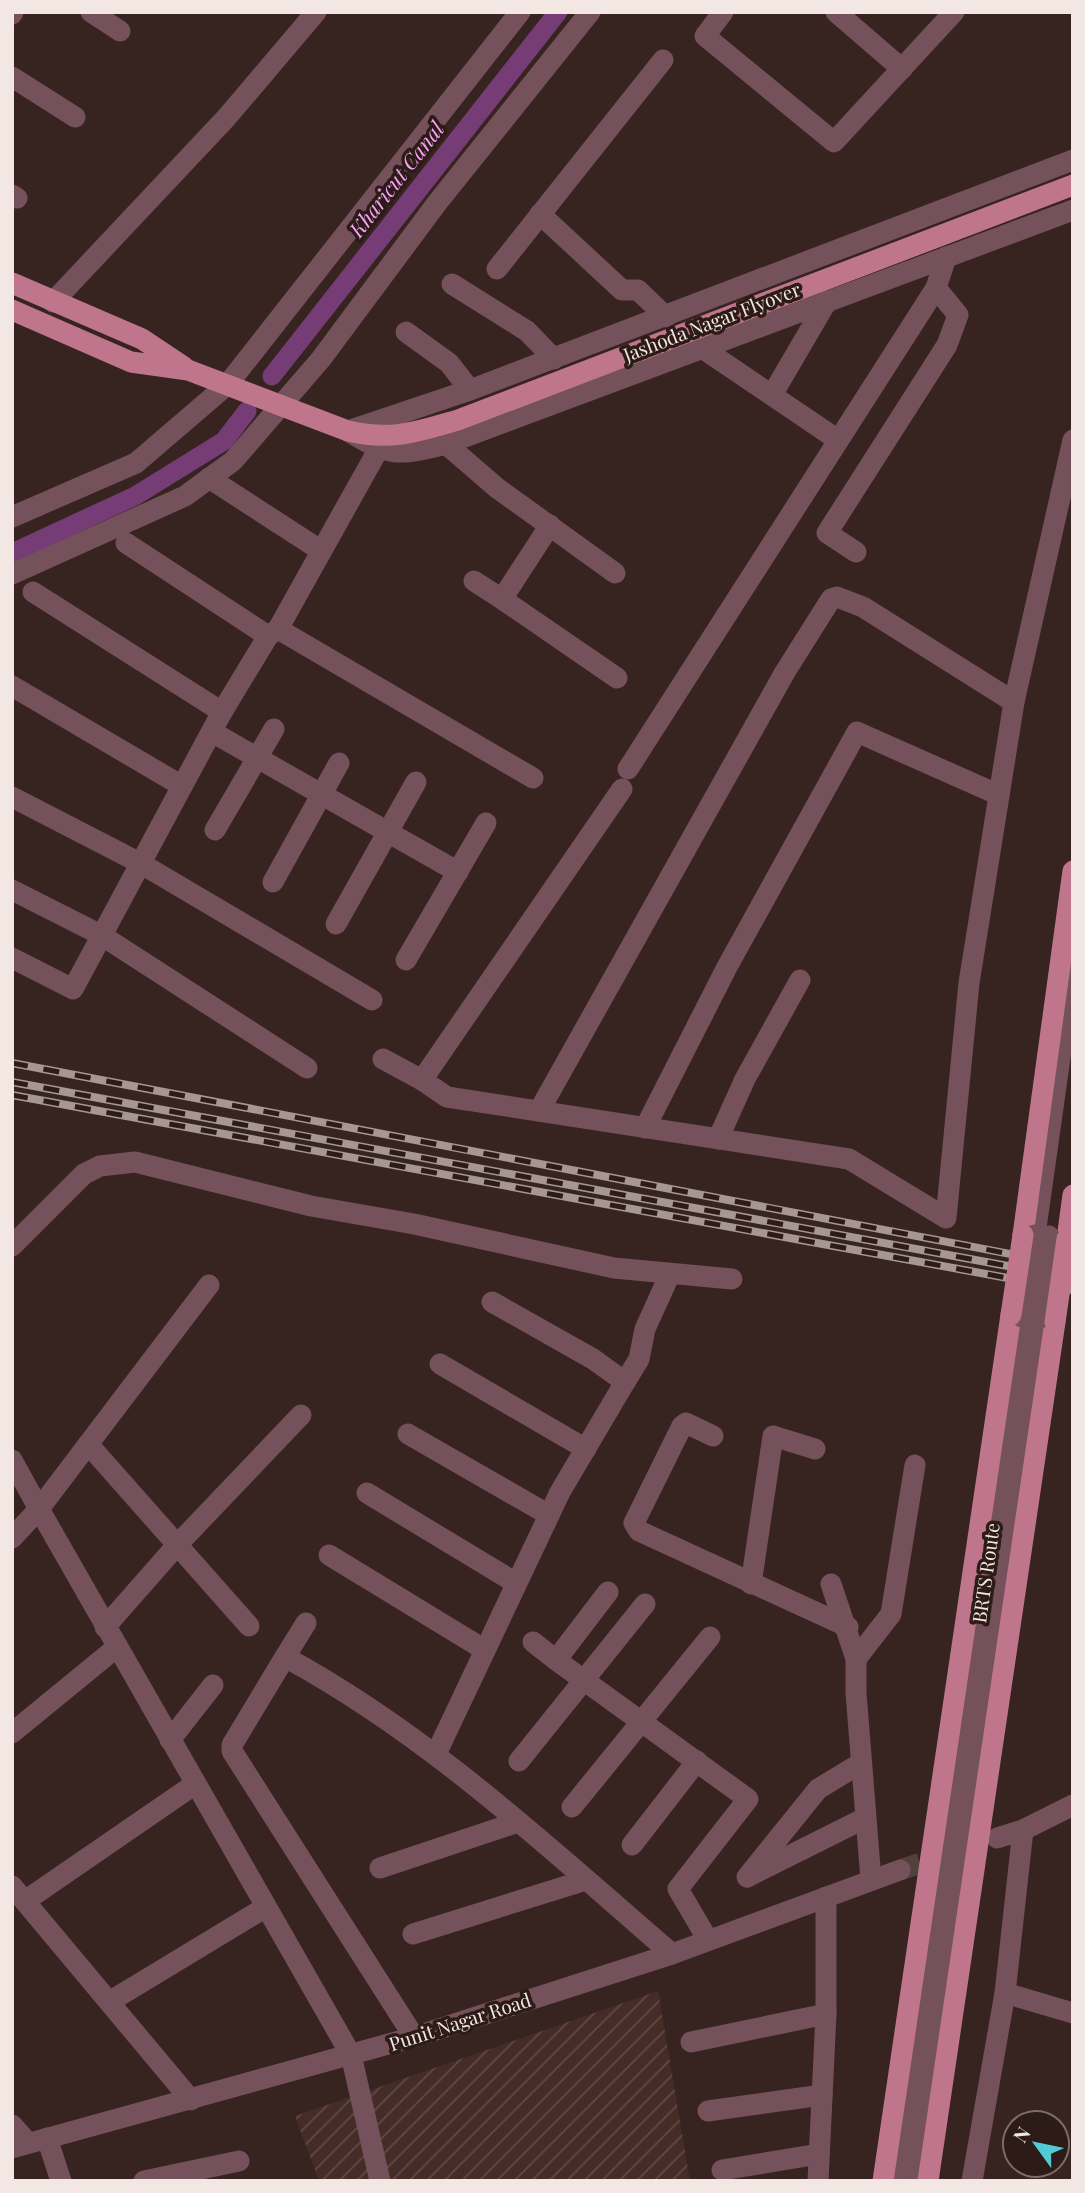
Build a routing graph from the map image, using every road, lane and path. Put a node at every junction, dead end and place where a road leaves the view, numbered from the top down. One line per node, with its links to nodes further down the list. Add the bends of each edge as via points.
1 (91, 12): 8 (street)
2 (316, 12): 23 (street, via 227,117)
3 (520, 12): 30 (street)
4 (590, 12): 33 (street)
5 (723, 12): 10 (street, via 705,36 834,142)
6 (836, 12): 10 (street)
7 (954, 12): 10 (street)
8 (120, 31)
9 (663, 60): 16 (street)
10 (902, 69)
11 (12, 77): 12 (street)
12 (75, 117)
13 (1073, 160): 25 (street)
14 (1073, 185): 37 (main road, Jashoda Nagar Flyover, via 458,420)
15 (1073, 210): 17 (street)
16 (540, 214): 18 (street); 25 (street, via 622,290 638,290)
17 (946, 257): 21 (street); 22 (street)
18 (497, 269)
19 (12, 283): 23 (main road)
20 (452, 284): 28 (street, via 527,331)
21 (936, 288): 35 (street); 44 (street, via 958,315 947,345 827,533)
22 (827, 301): 27 (street); 32 (street)
23 (53, 302): 29 (main road, via 142,339)
24 (12, 310): 29 (main road, via 131,362)
25 (666, 317): 28 (street)
26 (406, 332): 31 (street, via 449,363)
27 (702, 348): 32 (street); 38 (street)
28 (554, 359): 31 (street)
29 (188, 370): 30 (main road, Jashoda Nagar Flyover)
30 (228, 384): 33 (main road, Jashoda Nagar Flyover); 40 (street, via 136,463)
31 (470, 390): 34 (street)
32 (772, 395): 35 (street)
33 (284, 406): 34 (main road, Jashoda Nagar Flyover); 39 (street, via 233,461)
34 (348, 431): 37 (main road, Jashoda Nagar Flyover)
35 (838, 440): 83 (street, via 625,779)
36 (1073, 440): 53 (street)
37 (384, 444): 38 (street, via 399,454); 43 (street)
38 (446, 444): 41 (street)
39 (209, 478): 43 (street); 46 (street, via 186,496)
40 (12, 517)
41 (550, 525): 45 (street); 49 (street)
42 (126, 543): 50 (street)
43 (320, 550): 50 (street)
44 (856, 552)
45 (615, 573)
46 (12, 575)
47 (474, 581): 49 (street)
48 (33, 592): 54 (street)
49 (502, 599): 51 (street)
50 (273, 633): 54 (street); 59 (street)
51 (617, 678)
52 (12, 686): 61 (street)
53 (1014, 702): 63 (street); 84 (street, via 863,607 831,599 785,672)
54 (222, 712): 56 (street)
55 (274, 729): 57 (street)
56 (212, 732): 57 (street); 61 (street)
57 (257, 757): 62 (street); 66 (street)
58 (339, 763): 62 (street)
59 (533, 778)
60 (416, 782): 67 (street)
61 (182, 786): 68 (street)
62 (322, 794): 67 (street); 71 (street)
63 (999, 795): 85 (street, via 857,732 727,967); 86 (street, via 969,983 946,1218 849,1159)
64 (12, 797): 68 (street)
65 (486, 823): 70 (street)
66 (215, 830)
67 (388, 831): 70 (street); 73 (street)
68 (140, 863): 74 (street); 79 (street)
69 (1073, 870): 88 (main road)
70 (458, 872): 76 (street)
71 (273, 882)
72 (12, 890): 74 (street)
73 (336, 924)
74 (101, 935): 75 (street, via 73,989); 81 (street)
75 (12, 958)
76 (406, 960)
77 (1073, 966): 88 (street)
78 (800, 980): 86 (street, via 745,1079)
79 (372, 1000)
80 (383, 1059): 83 (street)
81 (307, 1068)
82 (1073, 1068): 88 (street)
83 (422, 1080): 84 (street, via 447,1097)
84 (539, 1111): 85 (street)
85 (645, 1128): 86 (street)
86 (718, 1139)
87 (1073, 1195): 88 (main road)
88 (1043, 1236): 94 (main road, bridge); 94 (main road, bridge)
89 (12, 1246): 90 (street, via 84,1174 100,1166 135,1162 311,1206 614,1268)
90 (670, 1274): 91 (street); 96 (street, via 645,1329 639,1359)
91 (732, 1279)
92 (209, 1285): 100 (street)
93 (492, 1302): 96 (street)
94 (1032, 1318): 173 (main road); 174 (street, BRTS Route); 175 (street, BRTS Route); 176 (main road)
95 (440, 1364): 101 (street)
96 (625, 1382): 101 (street)
97 (301, 1415): 109 (street)
98 (408, 1434): 107 (street)
99 (713, 1436): 112 (street, via 686,1423 682,1426 634,1523 644,1534)
100 (88, 1444): 106 (street); 109 (street)
101 (586, 1449): 107 (street)
102 (815, 1449): 112 (street, via 773,1436)
103 (12, 1460): 106 (street)
104 (915, 1465): 125 (street, via 891,1614)
105 (367, 1493): 111 (street)
106 (39, 1509): 108 (street); 118 (street)
107 (549, 1515): 111 (street)
108 (12, 1538)
109 (178, 1544): 117 (street); 118 (street)
110 (329, 1555): 123 (street)
111 (516, 1583): 123 (street)
112 (751, 1584): 119 (street)
113 (831, 1584): 119 (street)
114 (608, 1592): 126 (street)
115 (645, 1604): 127 (street)
116 (306, 1623): 124 (street)
117 (249, 1626)
118 (105, 1627): 122 (street)
119 (848, 1627): 125 (street)
120 (710, 1637): 129 (street)
121 (533, 1642): 126 (street)
122 (117, 1647): 130 (street); 131 (street)
123 (485, 1650): 132 (street)
124 (285, 1657): 132 (street, via 338,1686); 158 (street, via 232,1751)
125 (856, 1658): 135 (street)
126 (556, 1660): 127 (street)
127 (584, 1680): 129 (street); 133 (street)
128 (213, 1685): 131 (street)
129 (642, 1722): 134 (street); 138 (street)
130 (12, 1733)
131 (170, 1740): 136 (street)
132 (436, 1754): 140 (street)
133 (519, 1761)
134 (696, 1761): 143 (street); 152 (street, via 748,1799 678,1889)
135 (861, 1763): 139 (street); 139 (street, via 818,1789 741,1880)
136 (195, 1784): 148 (street); 150 (street)
137 (1073, 1805): 141 (street)
138 (572, 1807)
139 (866, 1818): 147 (street)
140 (518, 1822): 144 (street); 146 (street)
141 (1023, 1830): 142 (street); 154 (street)
142 (997, 1838)
143 (632, 1844)
144 (380, 1868)
145 (900, 1870): 147 (street, Punit Nagar Road)
146 (586, 1880): 151 (street); 153 (street)
147 (872, 1880): 149 (street, Punit Nagar Road)
148 (19, 1894): 155 (street)
149 (826, 1897): 152 (street, Punit Nagar Road); 157 (street)
150 (266, 1907): 155 (street); 160 (street)
151 (413, 1934)
152 (708, 1940): 153 (street, Punit Nagar Road)
153 (672, 1954): 158 (street, Punit Nagar Road)
154 (1005, 1993): 156 (street); 177 (street)
155 (109, 2002): 162 (street)
156 (1073, 2013)
157 (826, 2014): 159 (street); 161 (street)
158 (415, 2037): 160 (street, Punit Nagar Road)
159 (691, 2042)
160 (351, 2055): 162 (street, Punit Nagar Road); 171 (street)
161 (822, 2095): 163 (street); 166 (street)
162 (191, 2100): 165 (street, Punit Nagar Road)
163 (708, 2111)
164 (12, 2125): 165 (street)
165 (29, 2143): 169 (street)
166 (819, 2154): 168 (street); 172 (street)
167 (239, 2161): 170 (street)
168 (722, 2169)
169 (61, 2181)
170 (144, 2181)
171 (380, 2181)
172 (818, 2181)
173 (883, 2181)
174 (899, 2181)
175 (915, 2181)
176 (928, 2181)
177 (972, 2181)

